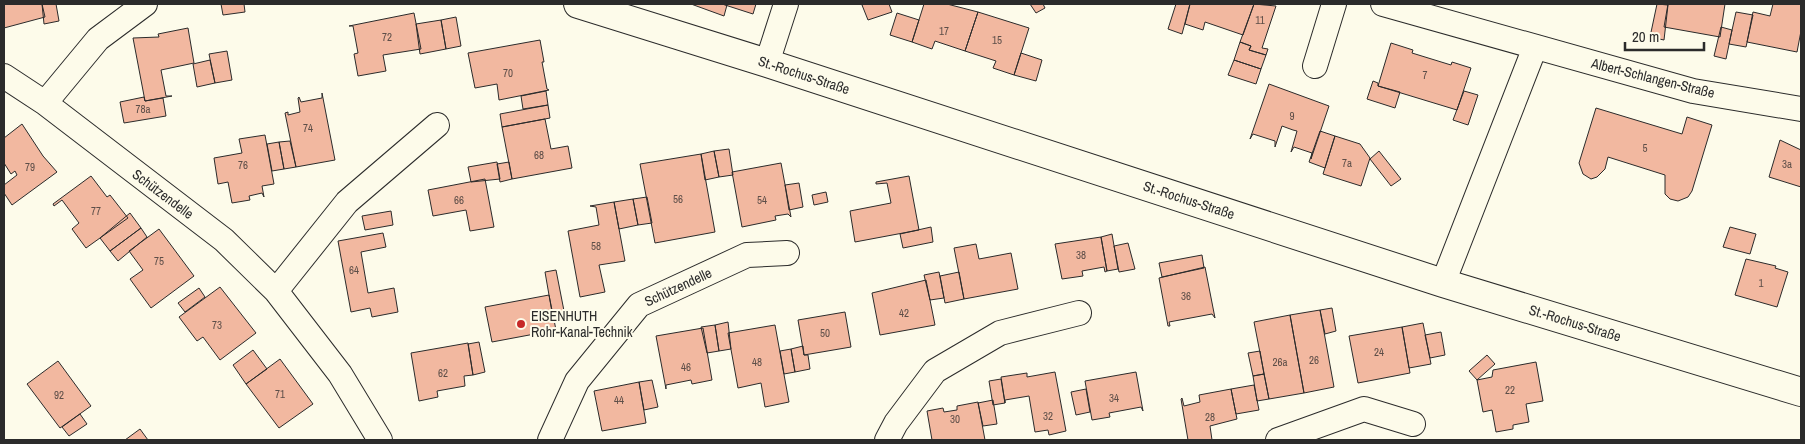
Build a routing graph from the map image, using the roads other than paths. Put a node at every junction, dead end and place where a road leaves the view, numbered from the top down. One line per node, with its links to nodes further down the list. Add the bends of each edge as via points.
1 (145, 4): 10 (street, via 98,39)
2 (578, 4): 7 (street, St.-Rochus-Straße)
3 (786, 4): 7 (street)
4 (1334, 4): 8 (street)
5 (1383, 4): 6 (street, Albert-Schlangen-Straße)
6 (1535, 47): 11 (street, Albert-Schlangen-Straße, via 1693,91); 14 (street)
7 (767, 63): 14 (street, St.-Rochus-Straße)
8 (1315, 66)
9 (4, 76): 10 (street, Schützendelle)
10 (45, 103): 15 (street, Schützendelle, via 224,240)
11 (1801, 109)
12 (437, 125): 15 (street, via 347,202)
13 (787, 252): 20 (street, Schützendelle, via 747,255 639,305 577,381)
14 (1443, 283): 17 (street, St.-Rochus-Straße)
15 (276, 291): 19 (street, Schützendelle, via 340,374)
16 (1079, 313): 21 (street, via 1000,333 935,371)
17 (1801, 392)
18 (1413, 424): 22 (street, via 1364,409)
19 (380, 440)
20 (550, 440)
21 (887, 440)
22 (1278, 440)

